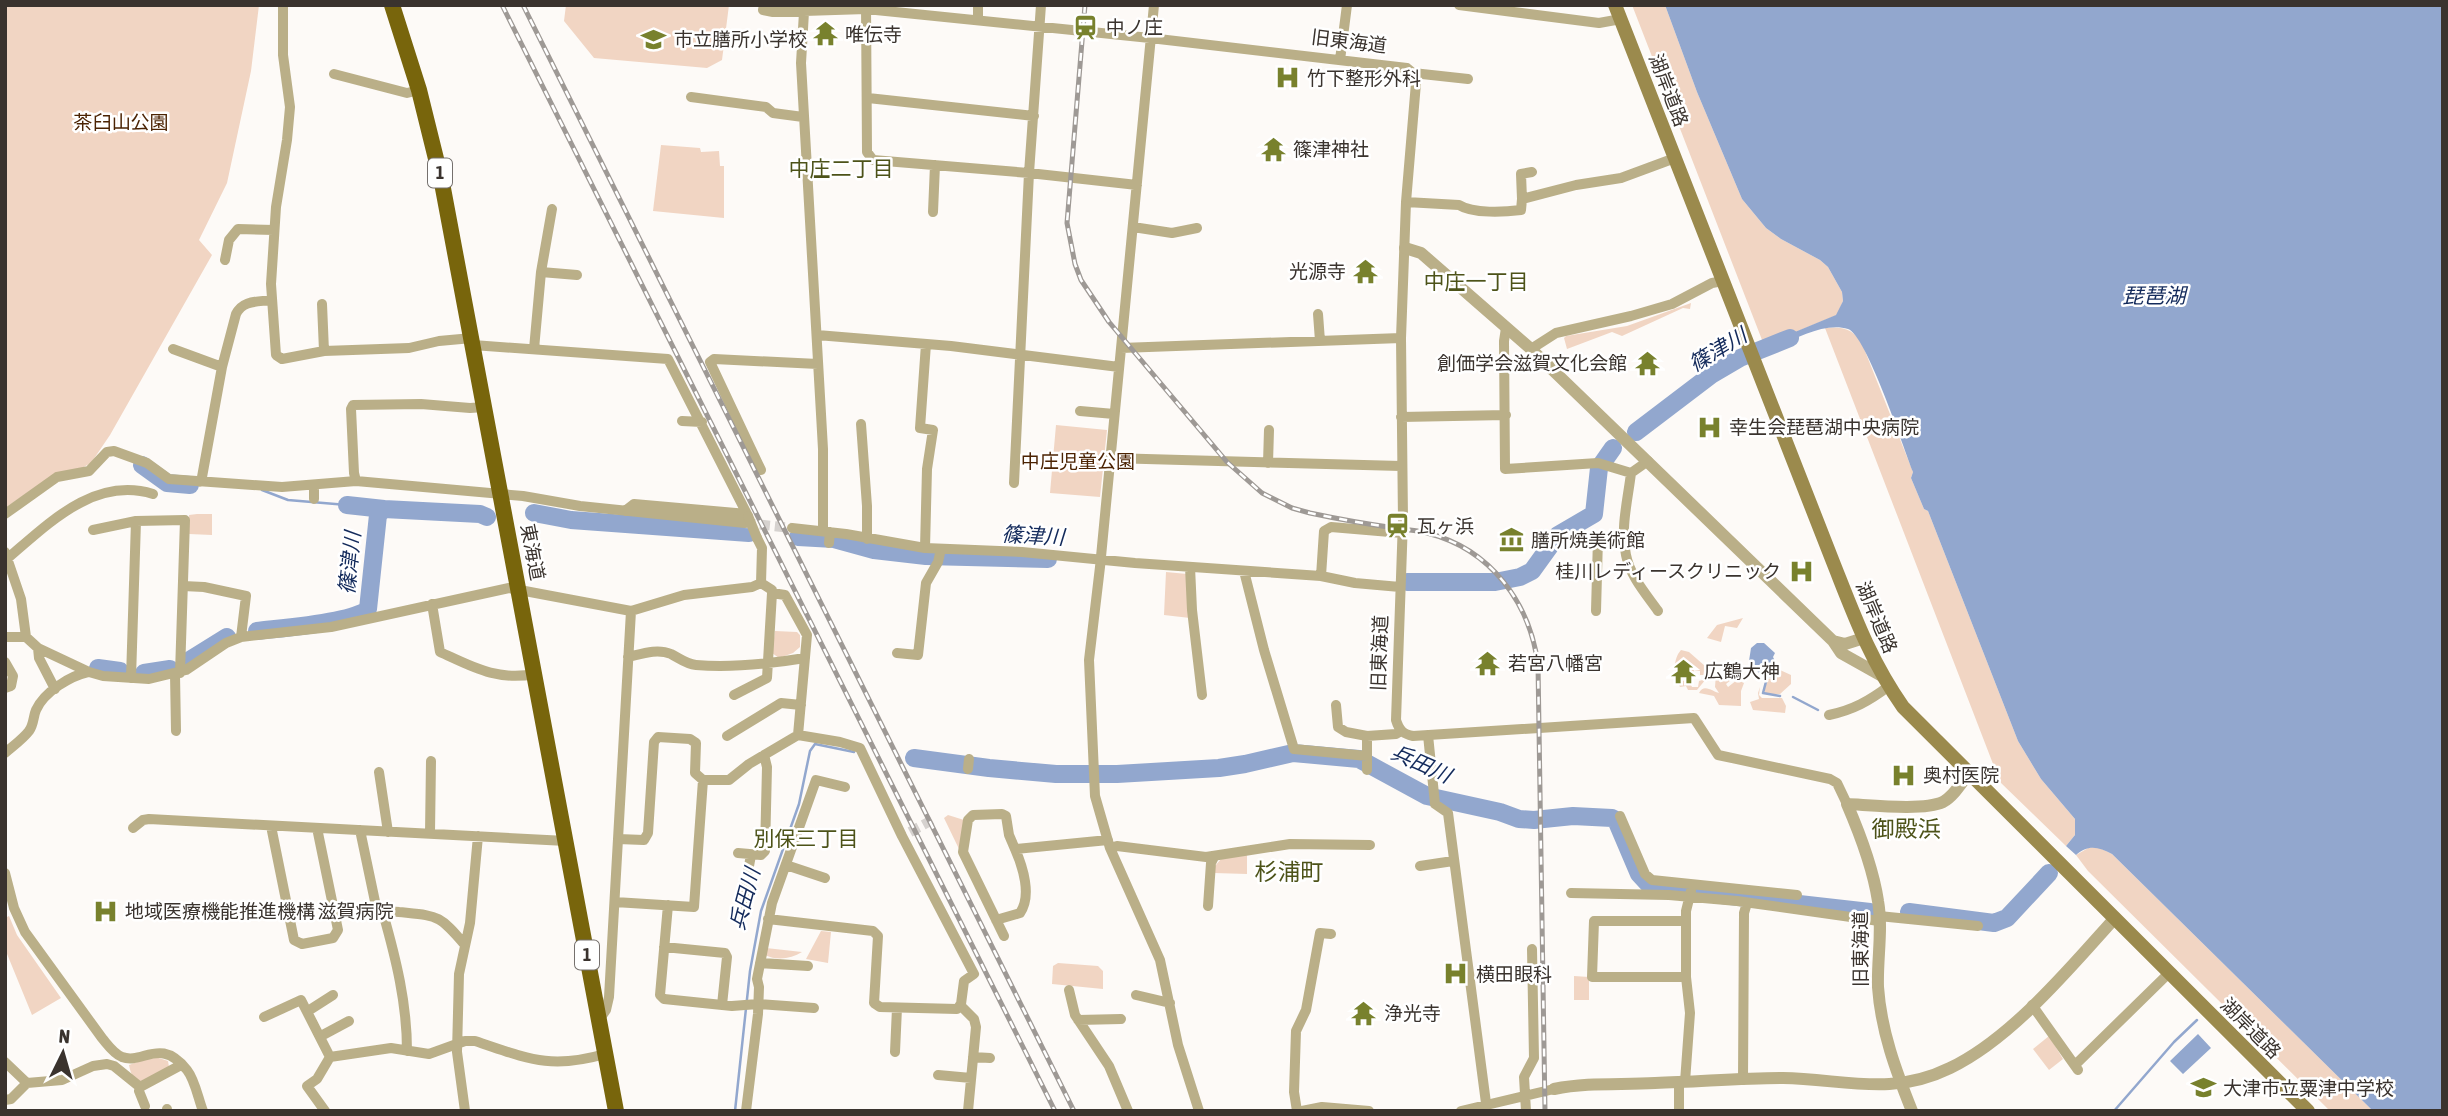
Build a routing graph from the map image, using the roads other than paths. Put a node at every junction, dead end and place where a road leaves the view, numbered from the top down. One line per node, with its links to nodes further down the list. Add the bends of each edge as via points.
1 (283, 5): 35 (street, via 290,107)
2 (392, 5): 19 (highway, 東海道 / 1)
3 (764, 5): 10 (street, 旧東海道, via 763,10)
4 (978, 5): 12 (street)
5 (1041, 5): 13 (street)
6 (1154, 5): 14 (street)
7 (1347, 5): 15 (street)
8 (1459, 5): 11 (street, via 1599,23)
9 (866, 7): 10 (street, 旧東海道); 12 (street, 旧東海道); 21 (street)
10 (804, 12): 23 (street)
11 (1618, 12): 24 (main road, 湖岸道路)
12 (978, 20): 13 (street, 旧東海道)
13 (1039, 27): 14 (street, 旧東海道); 22 (street)
14 (1150, 38): 15 (street, 旧東海道); 28 (street)
15 (1340, 60): 16 (street, 旧東海道, via 1407,68)
16 (1413, 73): 18 (street); 30 (street, 旧東海道, via 1416,83)
17 (334, 74): 19 (street, via 407,93)
18 (1468, 79)
19 (419, 90): 48 (highway, 東海道 / 1)
20 (691, 97): 23 (street)
21 (868, 98): 22 (street); 25 (street, via 867,152 873,160)
22 (1034, 116): 27 (street)
23 (803, 117): 45 (street)
24 (1675, 158): 29 (street, via 1621,178); 40 (main road, 湖岸道路)
25 (935, 165): 27 (street); 32 (street)
26 (1532, 172): 29 (street, via 1521,174)
27 (1029, 173): 28 (street); 55 (street)
28 (1137, 186): 33 (street)
29 (1522, 199): 30 (street, via 1521,210 1502,212)
30 (1406, 202): 36 (street, 旧東海道)
31 (552, 209): 38 (street)
32 (933, 212)
33 (1133, 227): 34 (street, via 1172,233); 50 (street)
34 (1197, 229)
35 (274, 230): 37 (street, via 238,229 229,240); 41 (street)
36 (1405, 248): 44 (street, via 1421,253); 46 (street, 旧東海道)
37 (225, 260)
38 (541, 272): 39 (street); 52 (street)
39 (577, 275)
40 (1723, 281): 53 (street, via 1672,304 1556,333); 109 (main road, 湖岸道路)
41 (271, 300): 54 (street, via 278,358); 57 (street, via 240,306)
42 (322, 304): 54 (street)
43 (1318, 314): 47 (street)
44 (1506, 328): 53 (street); 62 (street)
45 (817, 335): 49 (street); 56 (street)
46 (1401, 338): 47 (street); 63 (street, 旧東海道)
47 (1320, 341): 50 (street)
48 (472, 342): 52 (street); 54 (street); 59 (highway, 東海道 / 1)
49 (926, 344): 55 (street); 90 (street, via 920,428 933,430)
50 (1121, 348): 58 (street)
51 (173, 349): 57 (street)
52 (534, 349): 65 (street, via 668,359)
53 (1531, 349): 69 (street)
54 (324, 351)
55 (1019, 354): 58 (street); 76 (street)
56 (818, 364): 72 (street, via 710,362); 87 (street)
57 (222, 367): 75 (street)
58 (1119, 367): 61 (street)
59 (484, 407): 74 (street, via 353,405); 78 (highway, 東海道 / 1)
60 (1080, 411): 61 (street)
61 (1114, 414): 68 (street)
62 (1506, 415): 63 (street); 73 (street, via 1505,469 1602,463)
63 (1401, 418): 71 (street, 旧東海道)
64 (682, 421): 65 (street)
65 (702, 422): 82 (street)
66 (861, 424): 89 (street)
67 (1269, 430): 70 (street)
68 (1110, 458): 70 (street); 93 (street)
69 (1648, 461): 73 (street); 110 (street)
70 (1268, 463): 71 (street)
71 (1401, 466): 86 (street, 旧東海道)
72 (761, 470)
73 (1631, 473): 105 (street, via 1626,556)
74 (356, 481): 77 (street); 78 (street)
75 (200, 482): 77 (street); 81 (street, via 169,479 130,455 107,452 89,471 57,477)
76 (1014, 483)
77 (314, 485): 80 (street)
78 (500, 494): 82 (street, via 625,511); 100 (highway, 東海道 / 1)
79 (153, 495): 91 (street, via 121,490 89,499 56,516)
80 (314, 499)
81 (5, 514)
82 (747, 518): 97 (street, bridge, via 762,548)
83 (136, 521): 85 (street); 98 (street, via 185,520); 120 (street)
84 (792, 528): 87 (street)
85 (93, 530)
86 (1402, 533): 96 (street, via 1331,527 1324,531); 99 (street, 旧東海道)
87 (828, 535): 89 (street)
88 (1598, 538): 104 (street)
89 (867, 539): 90 (street)
90 (925, 548): 92 (street)
91 (7, 555): 107 (street, via 21,599)
92 (939, 555): 93 (street, via 1022,552); 112 (street, via 926,583 918,654)
93 (1100, 563): 94 (street); 153 (street, via 1088,660 1095,796)
94 (1190, 570): 95 (street); 125 (street)
95 (1245, 573): 96 (street); 134 (street, via 1294,749 1367,762)
96 (1321, 576): 99 (street)
97 (761, 583): 101 (street); 103 (street, via 684,595)
98 (183, 586): 108 (street, via 246,596); 118 (street)
99 (1400, 587): 130 (street, 旧東海道, via 1396,720)
100 (518, 589): 102 (street); 103 (street); 119 (highway, 東海道 / 1)
101 (772, 593): 114 (street, via 785,595 807,635); 116 (street)
102 (432, 604): 108 (street, via 331,627); 119 (street, via 440,652 486,673)
103 (631, 611): 113 (street)
104 (1596, 611)
105 (1658, 611)
106 (5, 637): 107 (street)
107 (26, 637): 111 (street)
108 (241, 637): 118 (street)
109 (1864, 638): 110 (street, via 1845,644); 121 (main road, 湖岸道路)
110 (1833, 641): 121 (street, via 1841,653)
111 (38, 648): 117 (street); 123 (street)
112 (897, 653)
113 (628, 657): 116 (street, via 654,651 668,652 691,664); 151 (street)
114 (806, 658): 116 (street); 126 (street)
115 (5, 662): 122 (street, via 13,676)
116 (767, 665): 124 (street, via 766,678)
117 (89, 672): 120 (street); 123 (street)
118 (177, 673): 120 (street); 129 (street)
119 (535, 674): 152 (highway, 東海道 / 1)
120 (131, 678)
121 (1885, 681): 128 (street, via 1861,706); 139 (main road, 湖岸道路, via 1903,707)
122 (5, 688)
123 (55, 689): 135 (street, via 37,709 27,734)
124 (734, 695)
125 (1202, 695)
126 (801, 705): 131 (street); 133 (street, via 781,703)
127 (1336, 705): 134 (street, via 1338,727)
128 (1829, 715)
129 (176, 731)
130 (1401, 731): 132 (street, 旧東海道); 134 (street)
131 (798, 735): 136 (street); 193 (street, via 860,748 974,974 964,981)
132 (1428, 735): 142 (street, 旧東海道, via 1694,718 1718,755 1830,779 1837,783); 159 (street, via 1435,799 1448,813)
133 (727, 736)
134 (1367, 736)
135 (5, 753)
136 (764, 755): 140 (street, via 729,780); 157 (street, via 765,851)
137 (431, 761): 149 (street)
138 (379, 772): 148 (street)
139 (1969, 773): 142 (street, via 1937,804); 174 (main road, 湖岸道路)
140 (703, 779): 151 (street, via 695,773 696,743 658,737 648,833 644,840); 169 (street, via 694,906)
141 (845, 787): 160 (street, via 816,780)
142 (1847, 804): 173 (street, 旧東海道, via 1874,882)
143 (1620, 816): 164 (street, via 1645,874)
144 (271, 826): 145 (street, via 149,819); 146 (street); 146 (street, via 294,940 302,944 333,937 338,930)
145 (133, 828)
146 (317, 828): 147 (street)
147 (360, 830): 148 (street); 171 (street, via 377,911)
148 (388, 832): 149 (street)
149 (430, 833): 150 (street)
150 (478, 836): 152 (street); 181 (street)
151 (618, 839): 167 (street)
152 (566, 841): 201 (highway, 東海道 / 1)
153 (1109, 844): 155 (street); 158 (street); 191 (street, via 1160,960)
154 (1370, 845): 158 (street, via 1290,844)
155 (1015, 849): 176 (street, via 1024,869 1025,906 1020,914); 176 (street, via 1002,814 973,815 968,820 963,852)
156 (738, 853): 157 (street)
157 (751, 855): 172 (street)
158 (1214, 856): 170 (street)
159 (1453, 861): 161 (street); 224 (street)
160 (786, 865): 163 (street); 175 (street)
161 (1420, 866)
162 (5, 873): 212 (street, via 25,932 102,1038 123,1058 159,1052)
163 (825, 878)
164 (1691, 891): 165 (street); 166 (street); 168 (street); 177 (street)
165 (1571, 893)
166 (1797, 895)
167 (615, 902): 169 (street); 201 (street, via 609,997)
168 (1747, 903): 173 (street); 216 (street)
169 (668, 905): 182 (street)
170 (1208, 906)
171 (383, 913): 181 (street, via 436,916); 206 (street, via 407,1019)
172 (740, 915)
173 (1879, 918): 178 (street); 219 (street, 旧東海道, via 1881,1012)
174 (2115, 918): 186 (main road, 湖岸道路); 194 (street)
175 (768, 919): 184 (street); 197 (street, via 873,930 878,936 874,1003)
176 (996, 920): 180 (street)
177 (1686, 921): 187 (street); 187 (street, via 1594,921 1592,977)
178 (1978, 926)
179 (1331, 934): 234 (street, via 1320,933 1306,1010 1296,1031 1294,1092)
180 (1004, 936)
181 (465, 945): 205 (street, via 459,974)
182 (664, 947): 195 (street, via 725,953); 195 (street, via 660,995 664,999)
183 (1532, 949): 222 (street, via 1534,1058 1524,1077)
184 (760, 963): 185 (street); 192 (street)
185 (808, 966)
186 (2169, 973): 194 (street, via 2076,1068); 240 (main road, 湖岸道路)
187 (1686, 977): 217 (street, via 1690,1013)
188 (1069, 990): 202 (street)
189 (334, 995): 198 (street)
190 (1136, 995): 191 (street)
191 (1170, 1003): 233 (street)
192 (755, 1004): 195 (street); 196 (street); 230 (street)
193 (960, 1005): 197 (street, via 957,1009); 210 (street, via 974,1018)
194 (2032, 1005): 219 (street, via 1962,1062 1935,1075)
195 (727, 1006)
196 (814, 1008)
197 (897, 1008): 207 (street)
198 (308, 1011): 199 (street, via 301,1000); 204 (street)
199 (264, 1017)
200 (1121, 1019): 202 (street)
201 (599, 1020): 208 (highway, 東海道 / 1)
202 (1078, 1020): 232 (street, via 1109,1066)
203 (349, 1021): 204 (street)
204 (321, 1036): 209 (street)
205 (457, 1044): 206 (street, via 429,1054); 208 (street, via 475,1041 523,1057 565,1063); 228 (street)
206 (407, 1051): 209 (street, via 391,1048)
207 (895, 1052)
208 (605, 1054): 229 (highway, 東海道 / 1)
209 (330, 1057): 227 (street, via 307,1086)
210 (974, 1057): 211 (street); 215 (street)
211 (990, 1059)
212 (181, 1065): 220 (street); 226 (street)
213 (7, 1067): 218 (street)
214 (938, 1075): 215 (street)
215 (971, 1078): 231 (street)
216 (1743, 1080): 217 (street); 219 (street)
217 (1682, 1082): 221 (street, via 1590,1083); 238 (street)
218 (27, 1083): 220 (street, via 62,1080 107,1064); 223 (street)
219 (1901, 1083): 239 (street, 旧東海道)
220 (139, 1087): 225 (street)
221 (1554, 1089): 222 (street)
222 (1525, 1096): 224 (street); 237 (street)
223 (5, 1100)
224 (1486, 1103): 236 (street)
225 (145, 1106)
226 (203, 1111)
227 (325, 1111)
228 (465, 1111)
229 (616, 1111)
230 (746, 1111)
231 (968, 1111)
232 (1128, 1111)
233 (1199, 1111)
234 (1300, 1111): 235 (street, via 1322,1107)
235 (1369, 1111)
236 (1461, 1111)
237 (1527, 1111)
238 (1679, 1111)
239 (1913, 1111)
240 (2308, 1111)

